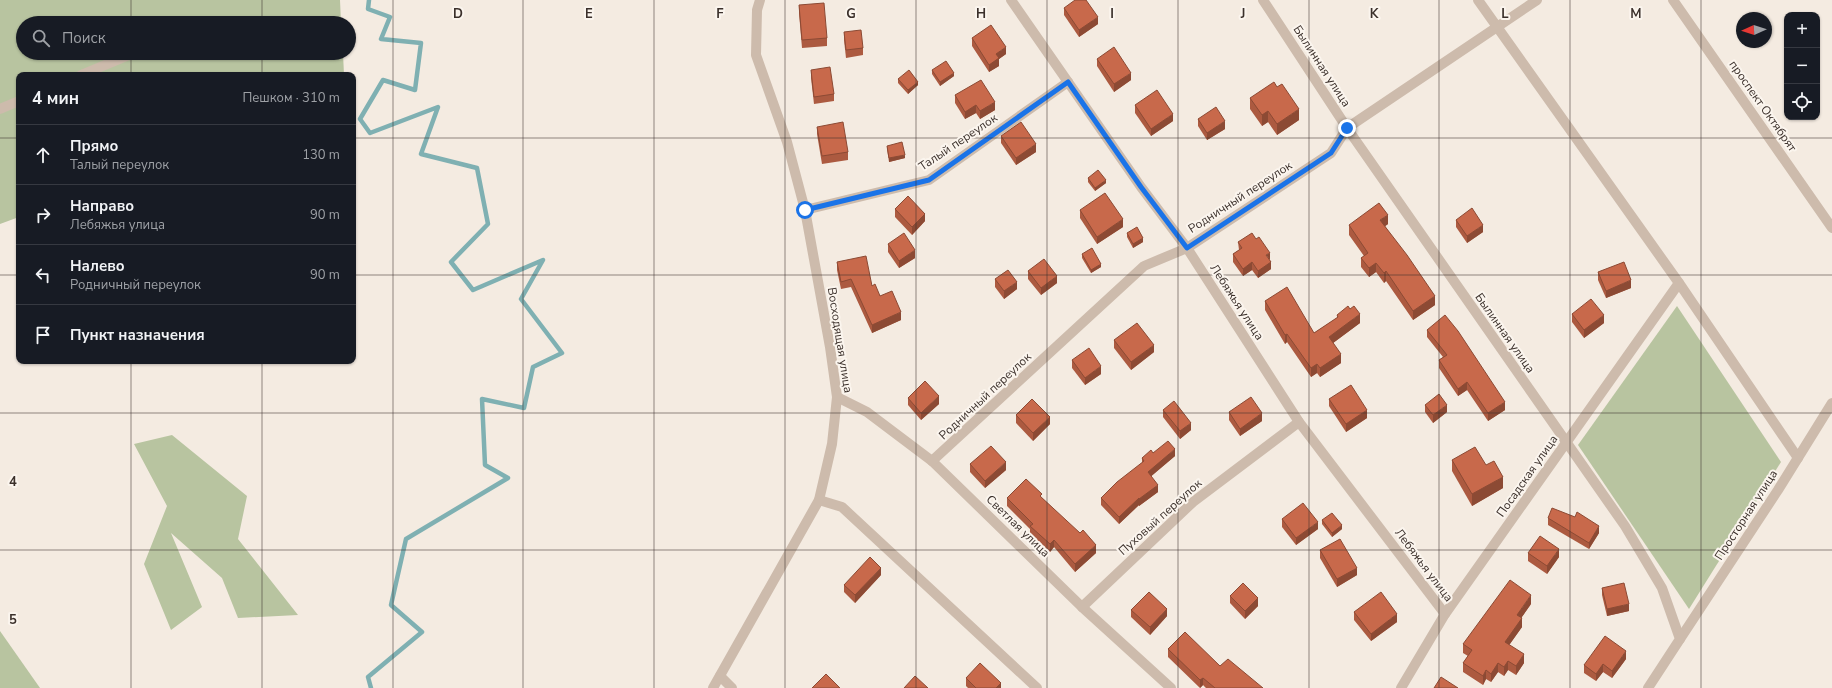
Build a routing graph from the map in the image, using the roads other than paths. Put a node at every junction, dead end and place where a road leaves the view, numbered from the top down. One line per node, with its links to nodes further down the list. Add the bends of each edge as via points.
1 (760, 0): 14 (street, Восходящая улица, via 757,10 756,55 787,142)
2 (1011, 0): 10 (street, Лебяжья улица)
3 (1263, 0): 13 (street, Былинная улица)
4 (1478, 0): 7 (street)
5 (1537, 0): 7 (street, Родничный переулок)
6 (1673, 0): 15 (street, проспект Октябрят)
7 (1497, 27): 13 (street, Родничный переулок); 17 (street)
8 (117, 60): 9 (street)
9 (88, 72)
10 (1068, 82): 14 (street, Талый переулок, via 929,180); 16 (street, Лебяжья улица)
11 (16, 102): 12 (street)
12 (0, 109)
13 (1347, 128): 16 (street, Родничный переулок, via 1331,153); 21 (street, Былинная улица)
14 (805, 210): 18 (street, Восходящая улица)
15 (1832, 228)
16 (1187, 248): 20 (street, Лебяжья улица); 23 (street, Родничный переулок, via 1144,266)
17 (1679, 282): 21 (street, Посадская улица); 22 (street)
18 (837, 397): 23 (street, Светлая улица, via 867,412); 24 (street, Восходящая улица, via 832,444)
19 (1832, 403): 22 (street, Просторная улица)
20 (1299, 422): 25 (street, Пуховый переулок, via 1193,502); 26 (street, Лебяжья улица)
21 (1566, 442): 26 (street, Посадская улица); 27 (street, Былинная улица, via 1625,526 1662,588)
22 (1798, 458): 27 (street, Просторная улица)
23 (932, 461): 25 (street, Светлая улица)
24 (819, 500): 28 (street, Восходящая улица); 31 (street, via 842,507)
25 (1082, 606): 32 (street, Светлая улица)
26 (1445, 614): 33 (street, Посадская улица)
27 (1680, 639): 34 (street)
28 (720, 676): 29 (street, Восходящая улица); 30 (street)
29 (713, 688)
30 (732, 688)
31 (1037, 688)
32 (1171, 688)
33 (1401, 688)
34 (1648, 688)

